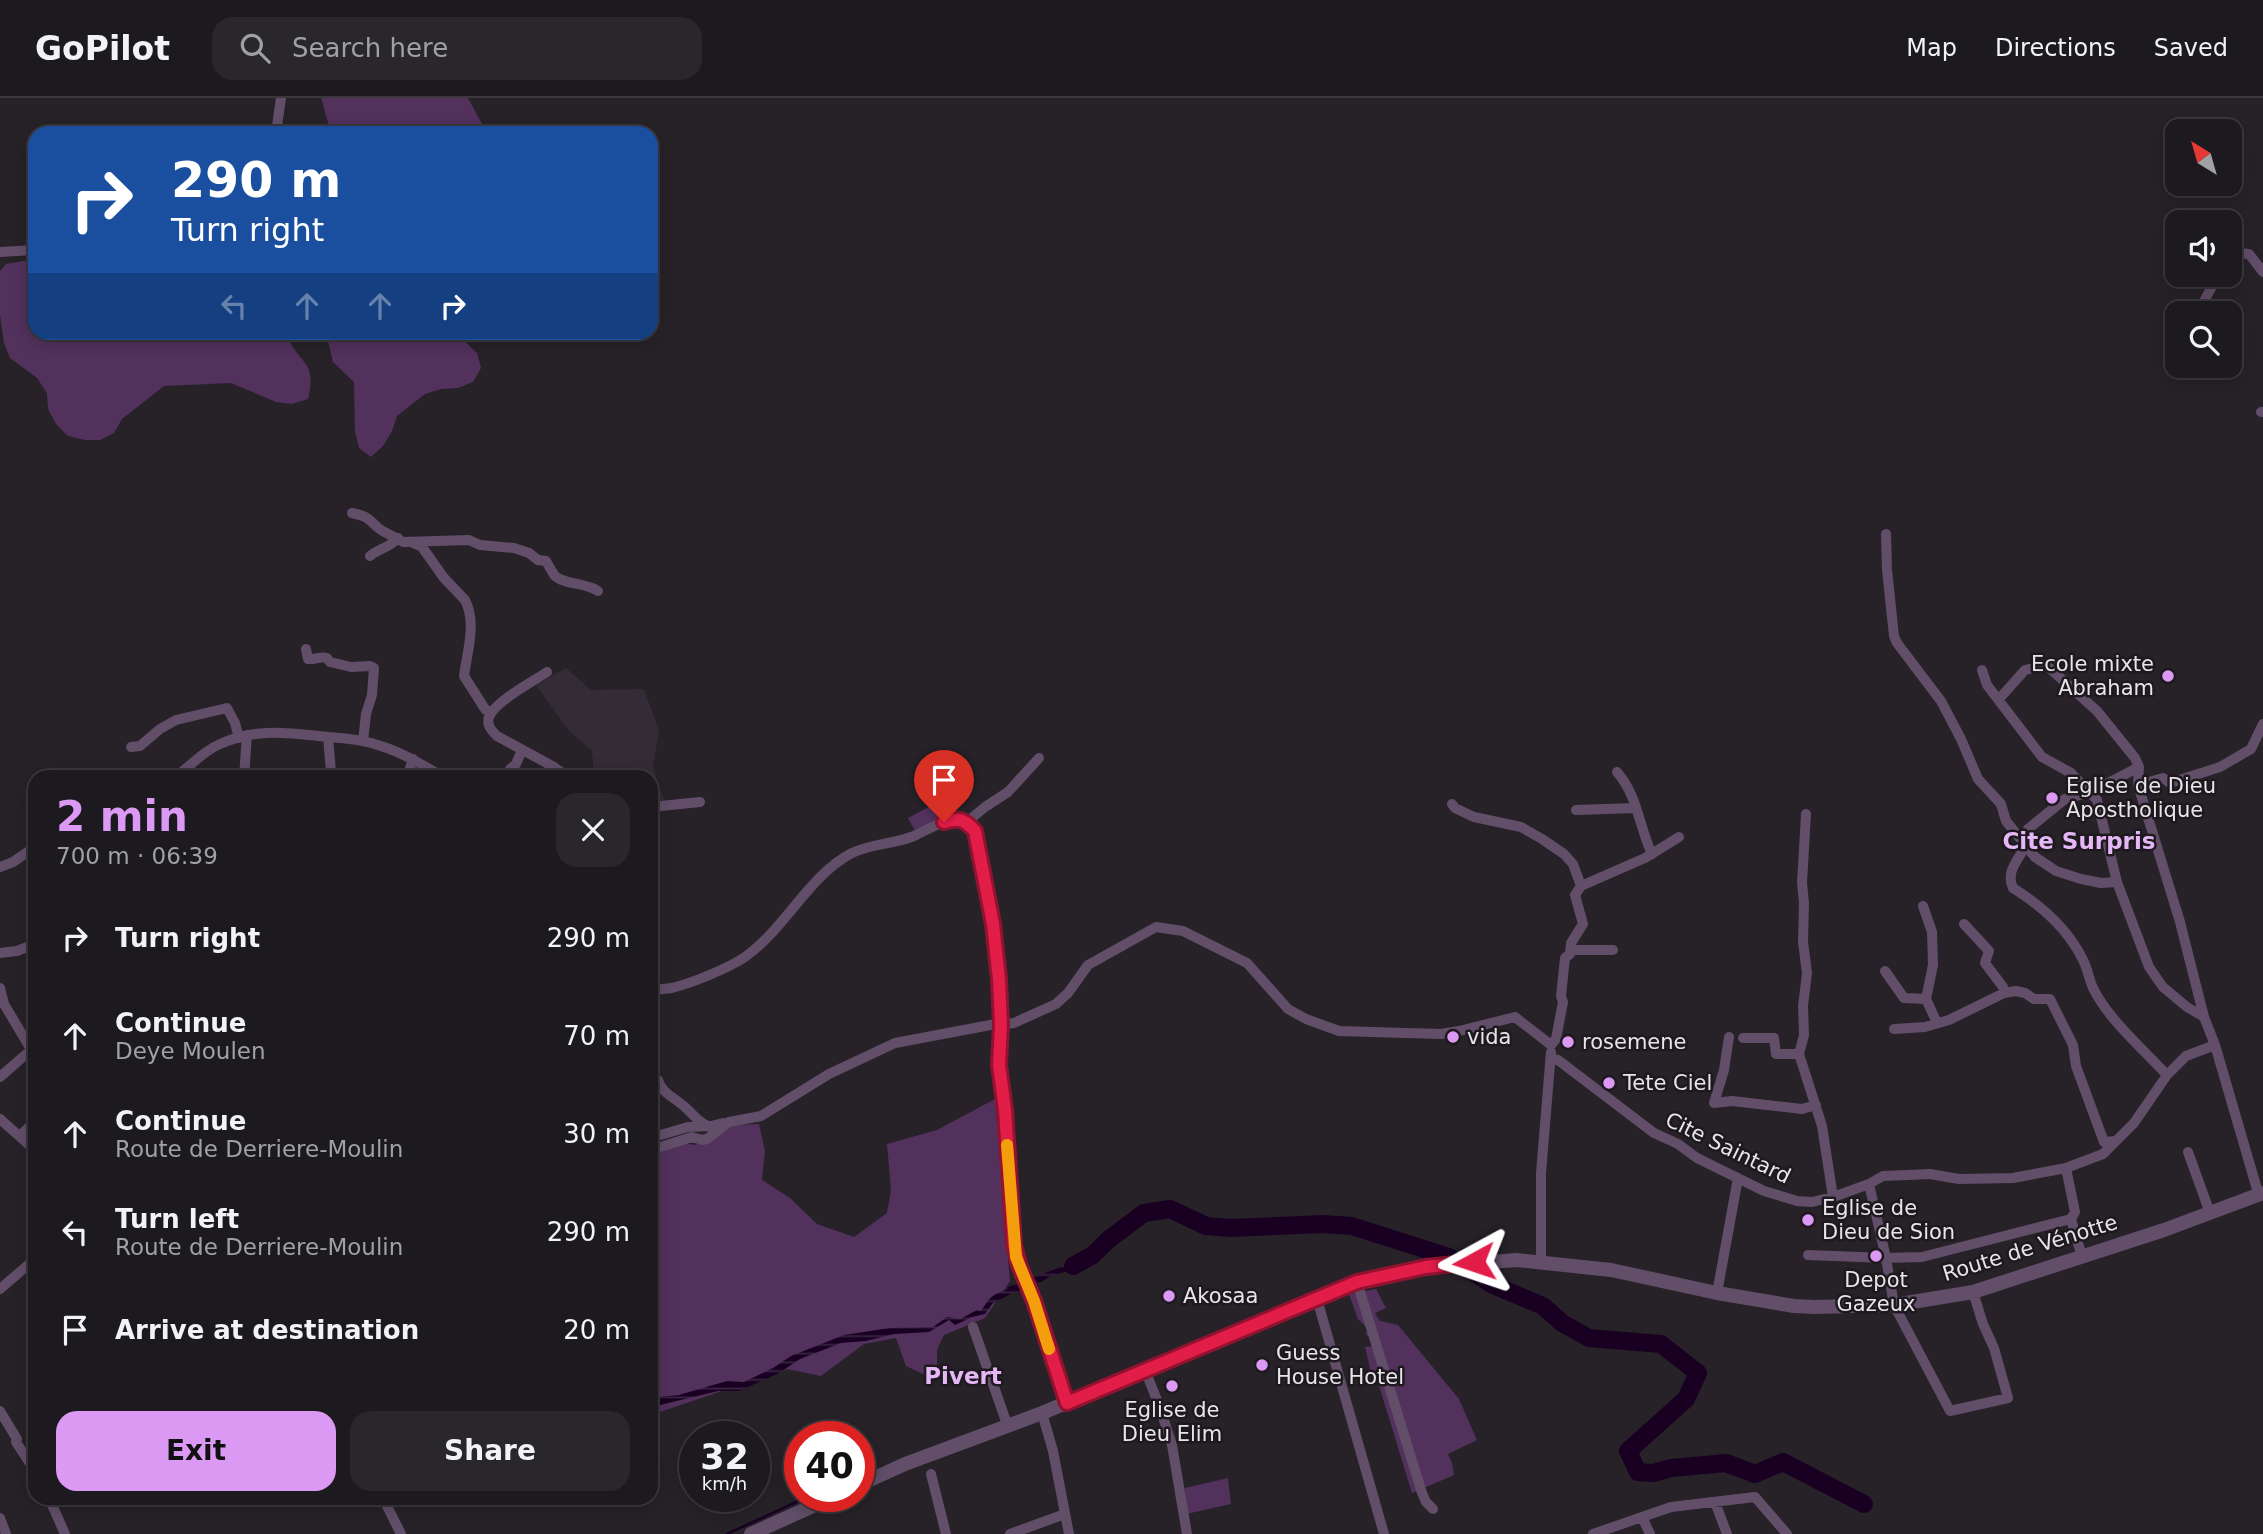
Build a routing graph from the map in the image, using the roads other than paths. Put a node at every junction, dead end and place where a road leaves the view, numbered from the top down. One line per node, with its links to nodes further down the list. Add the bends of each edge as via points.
1 (281, 98): 2 (street)
2 (277, 126)
3 (28, 250): 4 (street)
4 (0, 252)
5 (2242, 253): 6 (street, via 2249,254)
6 (2263, 272)
7 (352, 513): 9 (street, via 373,520 380,530)
8 (1886, 534): 45 (street, via 1897,643 1941,701 1978,779 2001,804 2006,821)
9 (398, 538): 10 (street); 11 (street)
10 (413, 542): 12 (street, via 469,540 514,548 546,561 559,579); 17 (street, via 422,547 468,607 464,676)
11 (370, 556)
12 (598, 591)
13 (306, 649): 21 (street, via 308,659 322,657 374,668)
14 (1982, 670): 16 (street)
15 (547, 672): 17 (street)
16 (1999, 699): 26 (street, via 2025,670 2046,665 2097,711); 36 (street, via 2042,757 2071,773)
17 (491, 713): 23 (street, via 491,730)
18 (2263, 724): 35 (street, via 2251,749 2220,767 2170,783 2163,778)
19 (243, 737): 20 (street, via 269,731); 22 (street, via 227,708 176,720 140,746); 27 (street, via 209,750); 28 (street)
20 (328, 737): 21 (street); 29 (street)
21 (363, 741): 25 (street)
22 (131, 747)
23 (522, 750): 32 (street); 33 (street)
24 (1039, 758): 43 (street, via 1008,792)
25 (413, 759): 30 (street); 31 (street)
26 (2139, 767): 35 (street); 36 (street)
27 (185, 770)
28 (244, 770)
29 (331, 770)
30 (409, 770)
31 (431, 770)
32 (510, 770)
33 (559, 770)
34 (1617, 772): 40 (street)
35 (2138, 785): 62 (street)
36 (2091, 792): 45 (street, via 2065,799 2028,829); 49 (street, via 2098,800)
37 (699, 802): 39 (street)
38 (1452, 804): 50 (street, via 1474,817 1521,827 1542,839 1573,864)
39 (658, 806)
40 (1636, 808): 41 (street); 47 (street)
41 (1576, 810)
42 (1806, 814): 72 (street, via 1801,883 1807,973 1804,1035)
43 (967, 822): 59 (street, via 953,819 908,838 852,853 811,887 778,928 748,955); 64 (street, via 975,831 993,924)
44 (1679, 837): 47 (street)
45 (2025, 846): 49 (street, via 2056,871 2101,883); 74 (street, via 2011,874 2013,888 2066,931 2084,961 2093,989)
46 (28, 852): 48 (street)
47 (1652, 854): 50 (street)
48 (0, 867)
49 (2117, 882): 62 (street, via 2149,967 2163,986)
50 (1581, 886): 54 (street, via 1575,895 1583,924)
51 (1923, 906): 61 (street, via 1932,932 1933,965)
52 (1964, 925): 60 (street, via 1989,951 1985,963)
53 (28, 947): 56 (street)
54 (1571, 950): 55 (street); 69 (street, via 1565,958 1563,1002)
55 (1613, 950)
56 (0, 953)
57 (1885, 971): 61 (street, via 1904,998)
58 (0, 988): 68 (street, via 4,1004)
59 (658, 989)
60 (2004, 993): 63 (street); 84 (street, via 2016,990 2034,999 2050,999 2073,1045 2076,1066 2104,1142)
61 (1926, 999): 63 (street)
62 (2204, 1017): 70 (street)
63 (1937, 1023): 65 (street)
64 (1001, 1024): 69 (street, via 1014,1023 1056,1004 1088,965 1156,927 1164,927 1183,931 1247,963 1288,1009 1339,1031 1441,1034 1515,1017); 79 (street, via 895,1043 828,1074 761,1116); 108 (street, via 999,1065 1014,1245)
65 (1894, 1029)
66 (1729, 1037): 77 (street, via 1714,1103 1802,1109)
67 (1743, 1038): 72 (street, via 1774,1038 1776,1054)
68 (28, 1041)
69 (1551, 1045): 73 (street)
70 (2215, 1045): 74 (street, Cite Saintard, via 2186,1056); 91 (street)
71 (28, 1053): 75 (street)
72 (1798, 1054): 77 (street)
73 (1552, 1058): 89 (street, Cite Saintard, via 1643,1127); 98 (street, via 1541,1173)
74 (2167, 1075): 84 (street, Cite Saintard, via 2134,1124)
75 (0, 1077)
76 (658, 1080): 80 (street, via 695,1118)
77 (1816, 1105): 92 (street)
78 (0, 1119): 82 (street)
79 (729, 1122): 80 (street); 86 (street, via 707,1139 692,1137)
80 (711, 1126): 83 (street)
81 (28, 1128): 82 (street)
82 (20, 1136): 85 (street)
83 (658, 1136)
84 (2116, 1141): 88 (street, Cite Saintard, via 2103,1154)
85 (28, 1143)
86 (658, 1148)
87 (2188, 1152): 93 (street)
88 (2066, 1168): 90 (street, Cite Saintard, via 2013,1178 1906,1174 1883,1176); 94 (street, via 2075,1212)
89 (1738, 1178): 92 (street, Cite Saintard, via 1797,1201); 103 (street)
90 (1869, 1184): 92 (street, Cite Saintard); 97 (street)
91 (2261, 1195): 93 (street, Route de Vénotte)
92 (1833, 1197)
93 (2210, 1213): 96 (street, Route de Vénotte)
94 (2071, 1219): 96 (street); 97 (street, via 1922,1256)
95 (1808, 1255): 97 (street)
96 (2082, 1256): 102 (street, Route de Vénotte)
97 (1886, 1258): 105 (street)
98 (1541, 1262): 100 (street, Route de Vénotte, via 1426,1267); 103 (street, Route de Vénotte, via 1611,1270)
99 (28, 1267): 101 (street)
100 (1357, 1282): 104 (street, Route de Vénotte); 118 (street, via 1422,1493)
101 (0, 1289)
102 (1973, 1292): 105 (street, Route de Vénotte); 105 (street, via 2008,1398 1950,1412)
103 (1717, 1293): 105 (street, Route de Vénotte, via 1794,1306)
104 (1317, 1299): 107 (street, Route de Vénotte); 131 (street)
105 (1894, 1305)
106 (973, 1327): 111 (street)
107 (1145, 1370): 108 (street, Route de Vénotte); 130 (street, via 1172,1446)
108 (1067, 1403): 110 (street, Route de Vénotte)
109 (0, 1411): 112 (street)
110 (1042, 1413): 111 (street, Route de Vénotte); 120 (street)
111 (1008, 1427): 114 (street, Route de Vénotte)
112 (28, 1460)
113 (931, 1474): 127 (street)
114 (875, 1478)
115 (1716, 1502): 121 (street, via 1671,1507); 134 (street); 135 (street, via 1755,1497)
116 (52, 1505): 124 (street)
117 (386, 1505): 125 (street)
118 (1433, 1509)
119 (799, 1512): 126 (street)
120 (1065, 1514): 128 (street); 129 (street)
121 (1642, 1517): 132 (street); 133 (street)
122 (0, 1518): 123 (street)
123 (6, 1534)
124 (65, 1534)
125 (401, 1534)
126 (751, 1534)
127 (946, 1534)
128 (1010, 1534)
129 (1069, 1534)
130 (1187, 1534)
131 (1384, 1534)
132 (1592, 1534)
133 (1650, 1534)
134 (1727, 1534)
135 (1787, 1534)

